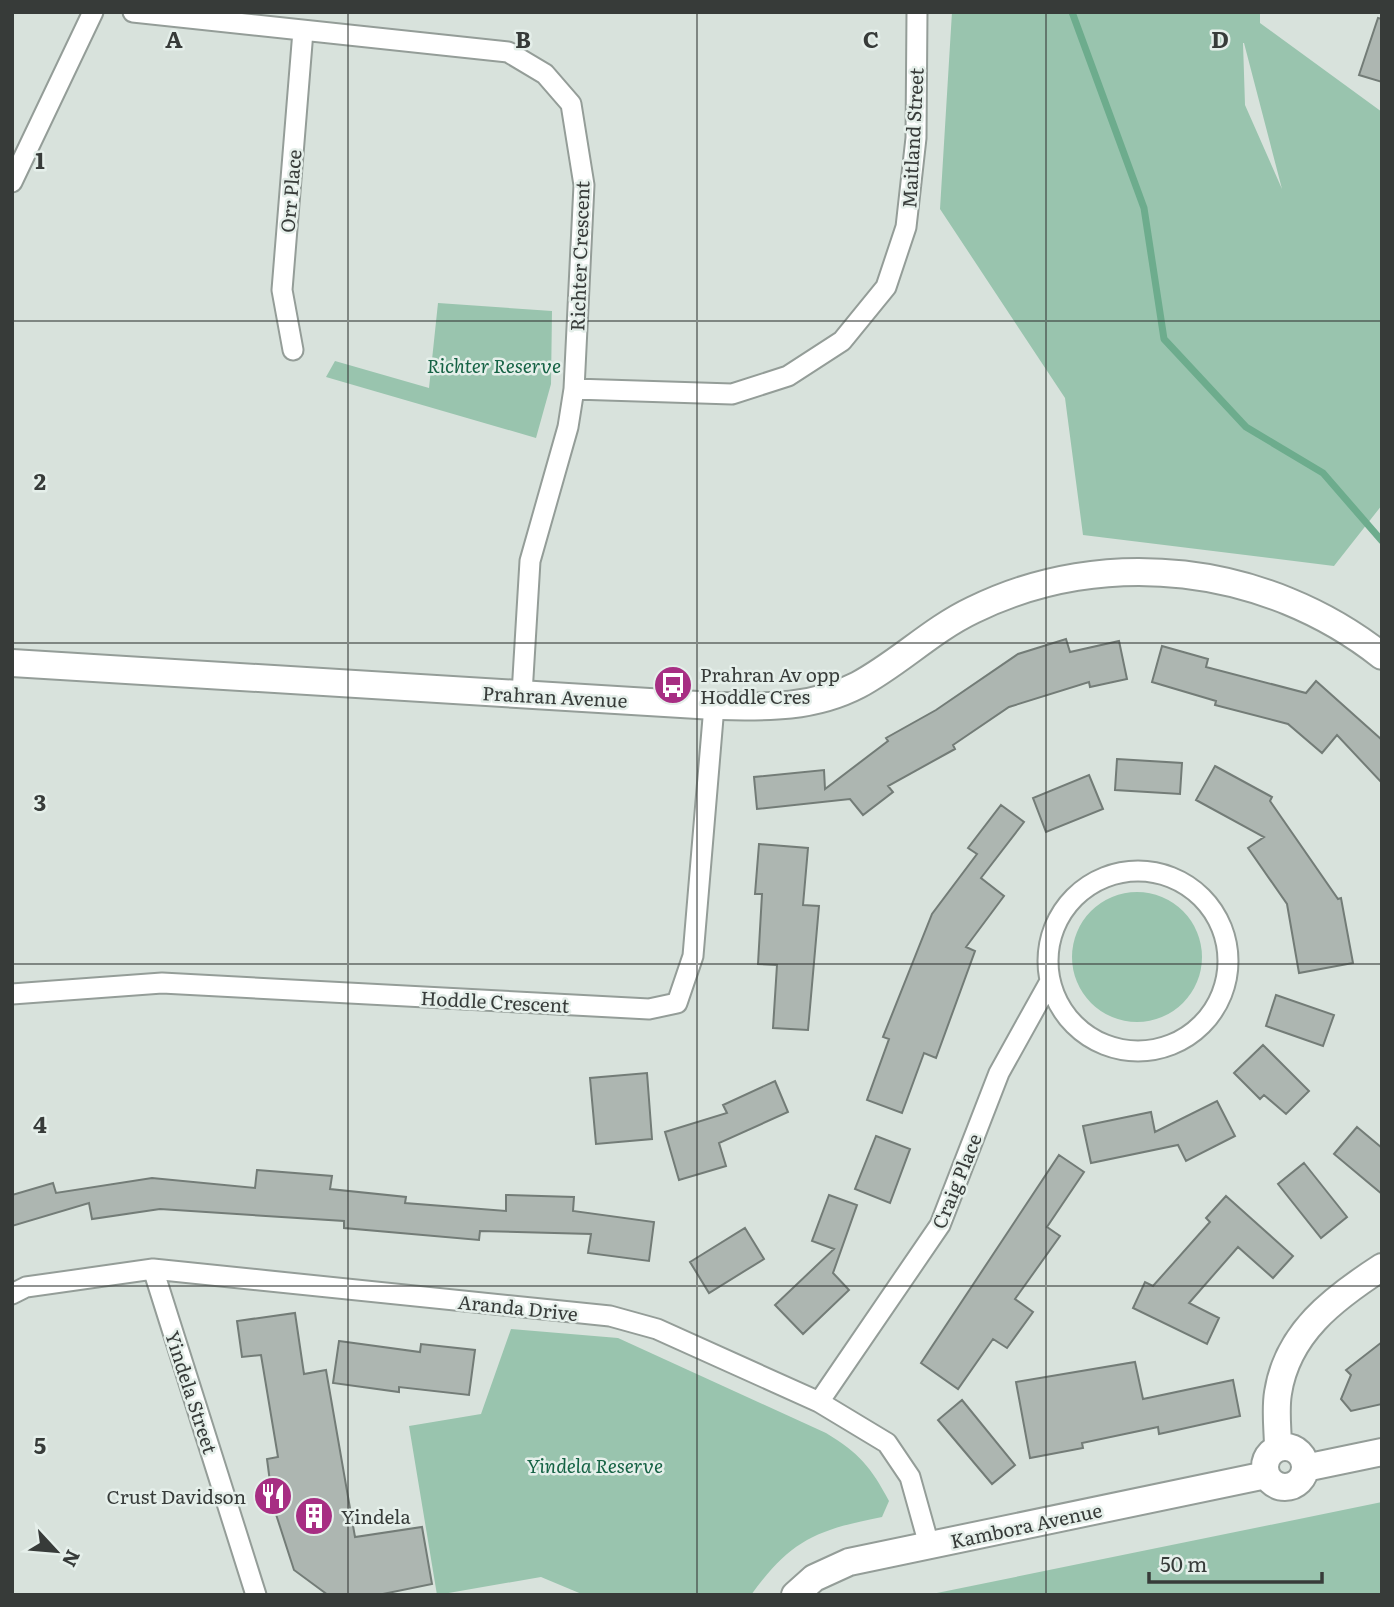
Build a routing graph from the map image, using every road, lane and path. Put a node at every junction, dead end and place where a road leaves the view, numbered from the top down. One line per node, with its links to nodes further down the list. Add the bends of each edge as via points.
1 (93, 12): 5 (street)
2 (133, 12): 4 (street, Richter Crescent)
3 (917, 12): 7 (street, Maitland Street, via 916,138 906,227 886,287 842,341 788,376 732,394)
4 (303, 31): 6 (street, Orr Place, via 282,290); 7 (street, Richter Crescent, via 508,52 545,74 571,104 584,185)
5 (12, 182)
6 (293, 350)
7 (575, 390): 10 (street, Richter Crescent, via 530,561)
8 (1382, 656): 11 (street, Prahran Avenue, via 1358,637 1269,592 1217,579 1146,570 1091,574 1035,584 976,608 859,684 831,696 786,707)
9 (12, 663): 10 (street, Prahran Avenue)
10 (523, 694): 11 (street, Prahran Avenue)
11 (714, 706): 13 (street, Hoddle Crescent, via 693,956 677,1003 649,1009 162,983)
12 (1049, 983): 12 (street, via 1047,952 1055,923 1073,897 1098,879 1128,871 1158,872 1187,884 1209,905 1223,931 1229,960 1224,989 1211,1015 1163,1049 1134,1053 1105,1047 1080,1032 1061,1010); 17 (street, Craig Place, via 999,1073 940,1225)
13 (12, 994)
14 (1382, 1267): 18 (street, via 1317,1315 1292,1347 1278,1393)
15 (153, 1269): 16 (street, Aranda Drive, via 26,1287); 17 (street, Aranda Drive, via 610,1316 657,1329); 23 (street, Yindela Street)
16 (12, 1294)
17 (819, 1402): 22 (street, Aranda Drive, via 887,1443 910,1477)
18 (1278, 1448): 20 (street, via 1297,1451); 21 (street, via 1265,1462)
19 (1382, 1452): 20 (street)
20 (1305, 1468): 21 (street, via 1300,1480 1289,1487 1275,1485)
21 (1266, 1475): 22 (street, Kambora Avenue)
22 (929, 1545): 24 (street, Kambora Avenue, via 829,1568)
23 (256, 1595)
24 (795, 1595)

